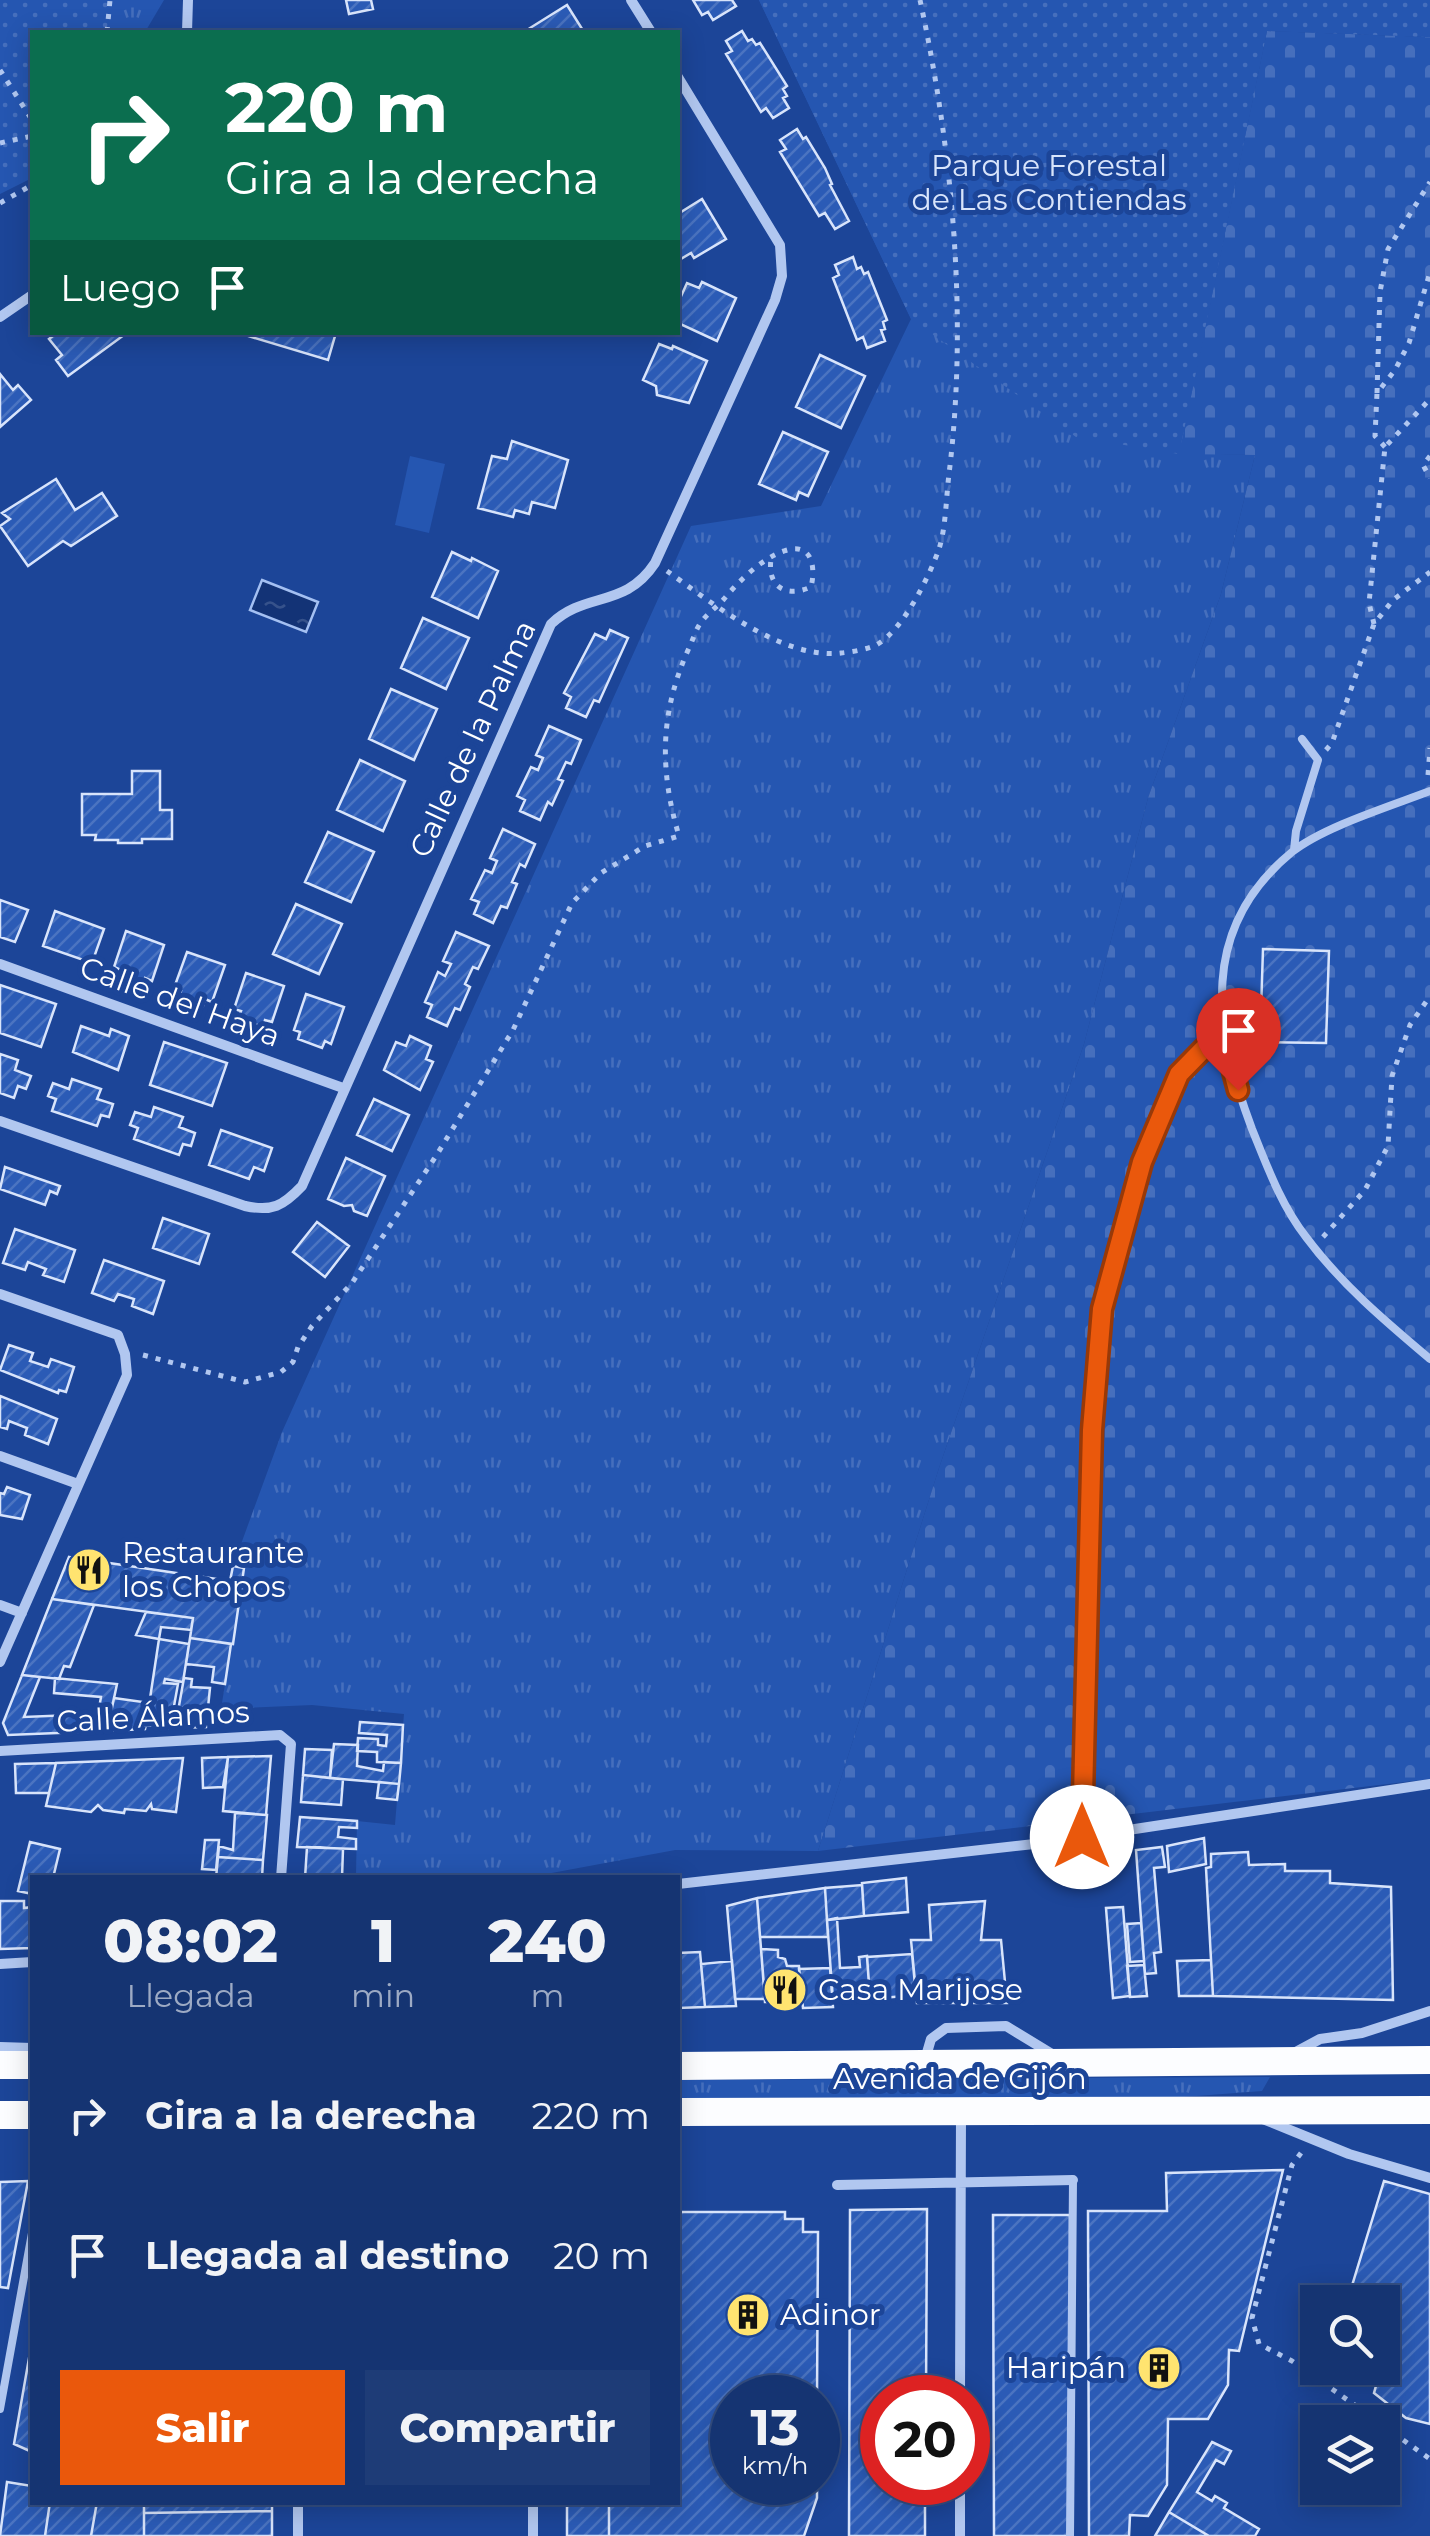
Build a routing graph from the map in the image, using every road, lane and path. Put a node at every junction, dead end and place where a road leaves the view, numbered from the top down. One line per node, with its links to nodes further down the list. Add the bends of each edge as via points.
1 (110, 0): 5 (path)
2 (188, 0): 6 (street)
3 (631, 0): 7 (street)
4 (920, 0): 27 (path, via 949,176 958,330 940,547 915,603 878,644 840,654 800,650)
5 (107, 30)
6 (187, 30)
7 (649, 30)
8 (0, 70): 10 (path)
9 (680, 80): 25 (street, Calle de la Palma, via 780,245 782,276)
10 (30, 117)
11 (30, 136): 12 (path)
12 (0, 143)
13 (1430, 182): 19 (path, via 1388,249)
14 (30, 187): 15 (path)
15 (0, 203)
16 (1430, 272): 19 (path, via 1408,343)
17 (30, 296): 18 (street)
18 (0, 317)
19 (1377, 394): 21 (path, via 1375,436)
20 (1430, 399): 21 (path)
21 (1385, 447): 28 (path, via 1368,604)
22 (1430, 456): 23 (path, via 1423,465)
23 (1430, 478)
24 (770, 559): 24 (path, via 784,551 807,553 814,561 811,587 781,590 769,572); 27 (path)
25 (655, 562): 27 (path); 37 (street, Calle de la Palma, via 628,592 564,612 551,624)
26 (1430, 572): 28 (path)
27 (717, 607): 41 (path, via 700,622 675,678 666,722 664,760 679,836 645,846 600,873 572,902 513,1030 436,1156 352,1282 298,1346 293,1362 245,1382)
28 (1374, 624): 31 (path, via 1332,742)
29 (1302, 739): 31 (lane)
30 (1430, 748): 32 (path)
31 (1318, 760): 33 (lane)
32 (1428, 791): 33 (lane)
33 (1294, 850): 36 (lane, via 1248,901 1230,935 1220,990)
34 (0, 964): 37 (street, Calle del Haya)
35 (1430, 996): 39 (path, via 1410,1026 1392,1076 1388,1146 1365,1190)
36 (1222, 1030): 39 (lane, via 1271,1177); 50 (lane, via 1179,1074 1142,1162 1102,1309 1092,1430)
37 (343, 1088): 38 (street, Calle de la Palma, via 302,1186 268,1211)
38 (0, 1121)
39 (1314, 1247): 42 (lane, via 1361,1300)
40 (0, 1294): 41 (street, via 118,1335)
41 (125, 1354): 44 (street, via 126,1375)
42 (1430, 1359)
43 (0, 1456): 44 (street)
44 (78, 1484): 46 (street)
45 (0, 1605): 46 (street)
46 (22, 1613): 47 (street)
47 (0, 1662)
48 (0, 1751): 51 (street, Calle Álamos, via 280,1735 291,1744)
49 (1430, 1784): 50 (street)
50 (1082, 1837): 52 (street)
51 (281, 1875)
52 (680, 1884)
53 (30, 1962): 54 (street)
54 (0, 1964)
55 (1430, 2010): 59 (street, Avenida de Gijón, via 1320,2039)
56 (0, 2047): 57 (street)
57 (30, 2048)
58 (1430, 2060): 59 (highway, Avenida de Gijón)
59 (1278, 2062): 62 (highway, Avenida de Gijón)
60 (30, 2065): 61 (highway)
61 (0, 2066)
62 (680, 2066)
63 (1427, 2109): 64 (highway, Avenida de Gijón)
64 (1243, 2111): 66 (highway, Avenida de Gijón); 69 (street, Avenida de Gijón)
65 (680, 2112): 66 (highway, Avenida de Gijón)
66 (961, 2112): 71 (street)
67 (0, 2115): 68 (highway)
68 (30, 2115)
69 (1311, 2138): 70 (street, Avenida de Gijón); 76 (path, via 1292,2165 1252,2318 1259,2344)
70 (1430, 2178)
71 (961, 2180): 72 (street); 73 (street); 75 (street)
72 (1074, 2180): 86 (lane)
73 (838, 2185)
74 (30, 2244): 77 (lane)
75 (960, 2375)
76 (1354, 2405)
77 (0, 2409)
78 (1400, 2437): 79 (path)
79 (1430, 2458)
80 (298, 2505): 83 (street)
81 (533, 2505): 84 (street)
82 (960, 2505): 85 (street)
83 (298, 2536)
84 (533, 2536)
85 (960, 2536)
86 (1070, 2536)

